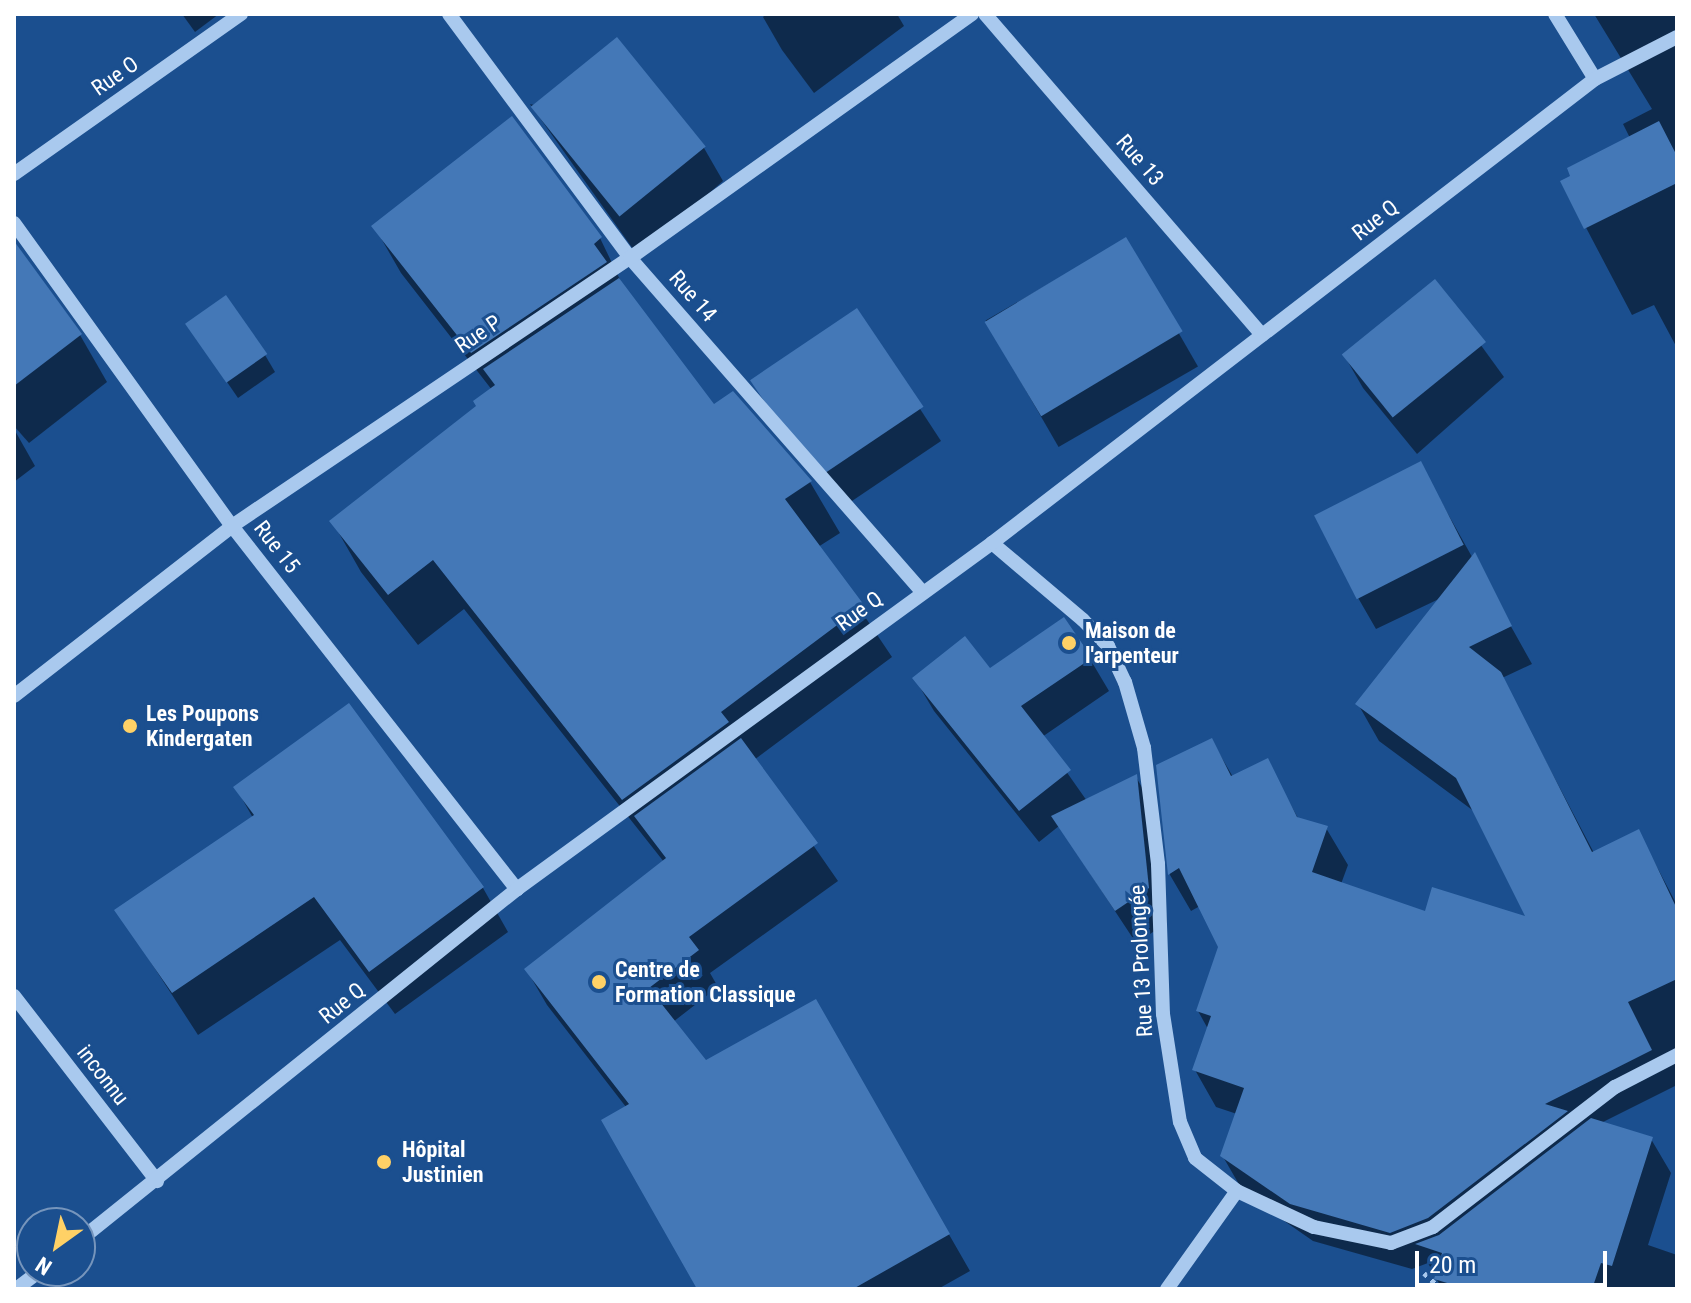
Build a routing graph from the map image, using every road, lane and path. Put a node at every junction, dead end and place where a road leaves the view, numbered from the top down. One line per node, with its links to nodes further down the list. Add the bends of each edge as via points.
1 (241, 14): 8 (street, Rue O)
2 (449, 14): 10 (street, Rue 14)
3 (972, 14): 10 (street, Rue P)
4 (985, 14): 11 (street, Rue 13)
5 (1555, 14): 7 (street)
6 (1677, 37): 7 (street, Rue Q)
7 (1595, 79): 11 (street, Rue Q)
8 (14, 174)
9 (14, 223): 12 (street, Rue 15)
10 (630, 258): 12 (street, Rue P); 14 (street, Rue 14)
11 (1262, 335): 13 (street, Rue Q)
12 (232, 526): 15 (street, Rue P); 16 (street, Rue 15)
13 (992, 543): 14 (street, Rue Q); 20 (street, Rue 13 Prolongée, via 1054,590 1108,646 1125,682 1144,748 1158,864 1163,1014 1180,1122 1195,1158)
14 (922, 592): 16 (street, Rue Q)
15 (14, 696)
16 (517, 889): 19 (street, Rue Q)
17 (14, 996): 19 (street, inconnu)
18 (1677, 1055): 20 (street, Rue 13 Prolongée, via 1615,1087 1433,1227 1391,1243 1314,1227)
19 (157, 1181): 21 (street, Rue Q)
20 (1237, 1191): 22 (street)
21 (96, 1228)
22 (1167, 1289)

